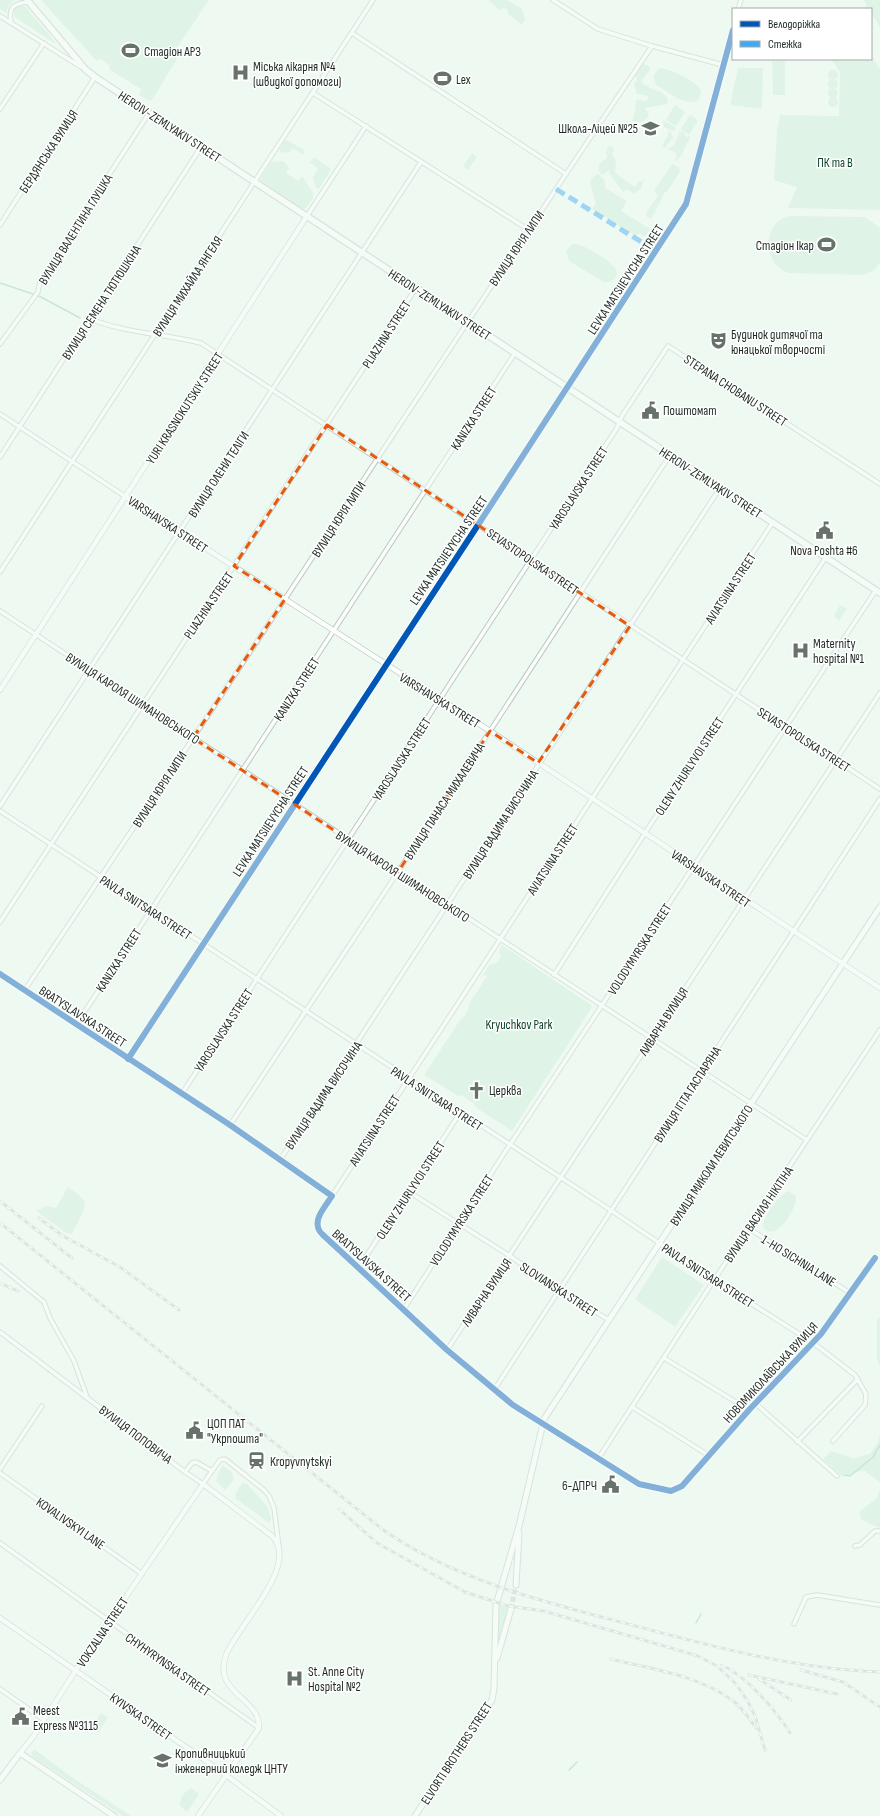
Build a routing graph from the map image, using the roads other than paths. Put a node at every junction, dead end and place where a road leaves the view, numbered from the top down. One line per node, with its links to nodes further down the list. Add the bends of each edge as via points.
1 (373, 0): 6 (street, ВУЛИЦЯ МИХАЙЛА ЯНГЕЛЯ)
2 (553, 0): 9 (street, via 598,29)
3 (28, 1): 5 (street, via 12,6); 11 (main road)
4 (0, 16): 5 (street, HEROIV-ZEMLYAKIV STREET)
5 (11, 22): 8 (street, HEROIV-ZEMLYAKIV STREET)
6 (352, 33): 13 (street, ВУЛИЦЯ МИХАЙЛА ЯНГЕЛЯ); 19 (street)
7 (732, 34): 10 (street, LEVKA MATSIIEVYCHA STREET)
8 (44, 43): 11 (street, HEROIV-ZEMLYAKIV STREET); 14 (street)
9 (652, 46): 10 (street); 19 (street, ВУЛИЦЯ ЮРІЯ ЛИПИ)
10 (723, 65): 32 (street, LEVKA MATSIIEVYCHA STREET, via 686,204)
11 (86, 70): 12 (main road, HEROIV-ZEMLYAKIV STREET)
12 (96, 77): 15 (main road, HEROIV-ZEMLYAKIV STREET); 22 (street, БЕРДЯНСЬКА ВУЛИЦЯ)
13 (313, 93): 16 (street); 20 (street, ВУЛИЦЯ МИХАЙЛА ЯНГЕЛЯ)
14 (0, 109)
15 (149, 113): 17 (main road, HEROIV-ZEMLYAKIV STREET); 29 (street, ВУЛИЦЯ ВАЛЕНТИНА ГЛУШКА, via 40,282 38,292)
16 (366, 126): 18 (street); 21 (street, YURI KRASNOKUTSKIY STREET)
17 (201, 147): 20 (main road, HEROIV-ZEMLYAKIV STREET); 26 (street, ВУЛИЦЯ СЕМЕНА ТЮТЮШКІНА)
18 (421, 162): 23 (street); 24 (street, ВУЛИЦЯ ОЛЕНИ ТЕЛІГИ)
19 (566, 174): 23 (street, ВУЛИЦЯ ЮРІЯ ЛИПИ)
20 (254, 182): 21 (main road, HEROIV-ZEMLYAKIV STREET); 28 (street, ВУЛИЦЯ МИХАЙЛА ЯНГЕЛЯ)
21 (307, 216): 24 (main road, HEROIV-ZEMLYAKIV STREET); 31 (street, YURI KRASNOKUTSKIY STREET)
22 (0, 224)
23 (529, 230): 27 (street, ВУЛИЦЯ ЮРІЯ ЛИПИ)
24 (362, 252): 25 (main road, HEROIV-ZEMLYAKIV STREET); 33 (street, ВУЛИЦЯ ОЛЕНИ ТЕЛІГИ)
25 (416, 288): 27 (main road, HEROIV-ZEMLYAKIV STREET); 36 (street, PLIAZHNA STREET)
26 (90, 319): 28 (street, SEVASTOPOLSKA STREET, via 104,325); 37 (street, ВУЛИЦЯ СЕМЕНА ТЮТЮШКІНА)
27 (467, 322): 30 (main road, HEROIV-ZEMLYAKIV STREET); 40 (street, ВУЛИЦЯ ЮРІЯ ЛИПИ)
28 (156, 335): 31 (street, SEVASTOPOLSKA STREET, via 201,343); 41 (street, ВУЛИЦЯ МИХАЙЛА ЯНГЕЛЯ)
29 (0, 344)
30 (515, 353): 32 (main road, HEROIV-ZEMLYAKIV STREET); 44 (street, KANIZKA STREET)
31 (218, 355): 33 (street, SEVASTOPOLSKA STREET); 45 (street, YURI KRASNOKUTSKIY STREET)
32 (568, 388): 35 (main road, HEROIV-ZEMLYAKIV STREET); 47 (street, LEVKA MATSIIEVYCHA STREET)
33 (273, 390): 36 (street, SEVASTOPOLSKA STREET); 48 (street, ВУЛИЦЯ ОЛЕНИ ТЕЛІГИ)
34 (0, 414): 37 (street, VARSHAVSKA STREET)
35 (620, 422): 38 (main road, HEROIV-ZEMLYAKIV STREET); 42 (street, STEPANA CHOBANU STREET, via 668,346); 50 (street, YAROSLAVSKA STREET)
36 (327, 425): 40 (street, SEVASTOPOLSKA STREET); 51 (street, PLIAZHNA STREET)
37 (20, 427): 39 (street, ВУЛИЦЯ СЕМЕНА ТЮТЮШКІНА); 41 (street, VARSHAVSKA STREET)
38 (670, 455): 43 (main road, HEROIV-ZEMLYAKIV STREET); 54 (street, ВУЛИЦЯ ПАНАСА МИХАЛЕВИЧА)
39 (0, 457)
40 (377, 459): 44 (street, SEVASTOPOLSKA STREET); 55 (street, ВУЛИЦЯ ЮРІЯ ЛИПИ)
41 (72, 462): 45 (street, VARSHAVSKA STREET); 52 (street, ВУЛИЦЯ МИХАЙЛА ЯНГЕЛЯ)
42 (880, 484)
43 (720, 488): 46 (main road, HEROIV-ZEMLYAKIV STREET); 57 (street, ВУЛИЦЯ ВАДИМА ВИСОЧИНА)
44 (425, 491): 47 (street, SEVASTOPOLSKA STREET); 58 (street, KANIZKA STREET)
45 (126, 497): 48 (street, VARSHAVSKA STREET); 59 (street, YURI KRASNOKUTSKIY STREET)
46 (773, 522): 49 (main road, HEROIV-ZEMLYAKIV STREET); 60 (street, AVIATSIINA STREET)
47 (478, 525): 50 (street, SEVASTOPOLSKA STREET); 61 (street, LEVKA MATSIIEVYCHA STREET)
48 (180, 532): 51 (street, VARSHAVSKA STREET); 62 (street, ВУЛИЦЯ ОЛЕНИ ТЕЛІГИ)
49 (826, 557): 53 (main road, HEROIV-ZEMLYAKIV STREET); 65 (street, OLENY ZHURLYVOI STREET)
50 (531, 561): 54 (street, SEVASTOPOLSKA STREET); 66 (street, YAROSLAVSKA STREET)
51 (234, 566): 55 (street, VARSHAVSKA STREET); 67 (street, PLIAZHNA STREET)
52 (0, 572)
53 (878, 592): 68 (street, VOLODYMYRSKA STREET)
54 (581, 593): 57 (street, SEVASTOPOLSKA STREET); 69 (street, ВУЛИЦЯ ПАНАСА МИХАЛЕВИЧА)
55 (285, 599): 58 (street, VARSHAVSKA STREET); 70 (street, ВУЛИЦЯ ЮРІЯ ЛИПИ)
56 (0, 611): 59 (street, ВУЛИЦЯ КАРОЛЯ ШИМАНОВСЬКОГО)
57 (630, 626): 60 (street, SEVASTOPOLSKA STREET); 72 (street, ВУЛИЦЯ ВАДИМА ВИСОЧИНА)
58 (334, 631): 61 (street, VARSHAVSKA STREET); 73 (street, KANIZKA STREET)
59 (36, 635): 62 (street, ВУЛИЦЯ КАРОЛЯ ШИМАНОВСЬКОГО); 63 (street, YURI KRASNOKUTSKIY STREET)
60 (683, 660): 65 (street, SEVASTOPOLSKA STREET); 75 (street, AVIATSIINA STREET)
61 (385, 665): 66 (street, VARSHAVSKA STREET); 77 (street, LEVKA MATSIIEVYCHA STREET)
62 (90, 670): 67 (street, ВУЛИЦЯ КАРОЛЯ ШИМАНОВСЬКОГО); 78 (street, ВУЛИЦЯ ОЛЕНИ ТЕЛІГИ)
63 (0, 690)
64 (880, 693): 71 (street, ЛИВАРНА ВУЛИЦЯ)
65 (736, 694): 68 (street, SEVASTOPOLSKA STREET); 80 (street, OLENY ZHURLYVOI STREET)
66 (440, 700): 69 (street, VARSHAVSKA STREET); 81 (street, YAROSLAVSKA STREET)
67 (141, 704): 70 (street, ВУЛИЦЯ КАРОЛЯ ШИМАНОВСЬКОГО); 82 (street, PLIAZHNA STREET)
68 (785, 727): 71 (street, SEVASTOPOLSKA STREET); 83 (street, VOLODYMYRSKA STREET)
69 (490, 732): 72 (street, VARSHAVSKA STREET); 84 (street, ВУЛИЦЯ ПАНАСА МИХАЛЕВИЧА)
70 (193, 738): 73 (street, ВУЛИЦЯ КАРОЛЯ ШИМАНОВСЬКОГО); 85 (street, ВУЛИЦЯ ЮРІЯ ЛИПИ)
71 (836, 760): 74 (street, SEVASTOPOLSKA STREET); 86 (street, ЛИВАРНА ВУЛИЦЯ)
72 (538, 763): 75 (street, VARSHAVSKA STREET); 87 (street, ВУЛИЦЯ ВАДИМА ВИСОЧИНА)
73 (243, 770): 77 (street, ВУЛИЦЯ КАРОЛЯ ШИМАНОВСЬКОГО); 89 (street, KANIZKA STREET)
74 (880, 789)
75 (592, 798): 80 (street, VARSHAVSKA STREET); 92 (street, AVIATSIINA STREET)
76 (880, 799): 91 (street, ВУЛИЦЯ ІГІТА ГАСПАРЯНА)
77 (294, 805): 81 (street, ВУЛИЦЯ КАРОЛЯ ШИМАНОВСЬКОГО); 93 (street, LEVKA MATSIIEVYCHA STREET)
78 (0, 806)
79 (0, 811): 82 (street, PAVLA SNITSARA STREET)
80 (645, 833): 83 (street, VARSHAVSKA STREET); 96 (street, OLENY ZHURLYVOI STREET)
81 (347, 840): 84 (street, ВУЛИЦЯ КАРОЛЯ ШИМАНОВСЬКОГО); 97 (street, YAROSLAVSKA STREET)
82 (51, 844): 85 (street, PAVLA SNITSARA STREET); 90 (street, PLIAZHNA STREET)
83 (693, 866): 86 (street, VARSHAVSKA STREET); 100 (street, VOLODYMYRSKA STREET)
84 (398, 872): 87 (street, ВУЛИЦЯ КАРОЛЯ ШИМАНОВСЬКОГО); 101 (street, ВУЛИЦЯ ПАНАСА МИХАЛЕВИЧА)
85 (101, 877): 89 (street, PAVLA SNITSARA STREET); 99 (street, ВУЛИЦЯ ЮРІЯ ЛИПИ)
86 (743, 899): 91 (street, VARSHAVSKA STREET); 104 (street, ЛИВАРНА ВУЛИЦЯ)
87 (447, 905): 92 (street, ВУЛИЦЯ КАРОЛЯ ШИМАНОВСЬКОГО); 105 (street, ВУЛИЦЯ ВАДИМА ВИСОЧИНА)
88 (880, 907): 94 (main road, ВУЛИЦЯ МИКОЛИ ЛЕВИТСЬКОГО)
89 (150, 909): 93 (street, PAVLA SNITSARA STREET); 102 (street, KANIZKA STREET)
90 (0, 922)
91 (793, 932): 94 (street, VARSHAVSKA STREET); 107 (street, ВУЛИЦЯ ІГІТА ГАСПАРЯНА)
92 (500, 939): 96 (street, ВУЛИЦЯ КАРОЛЯ ШИМАНОВСЬКОГО); 108 (street, AVIATSIINA STREET)
93 (202, 943): 97 (street, PAVLA SNITSARA STREET); 106 (street, LEVKA MATSIIEVYCHA STREET)
94 (843, 964): 98 (street, VARSHAVSKA STREET); 110 (main road, ВУЛИЦЯ МИКОЛИ ЛЕВИТСЬКОГО)
95 (0, 974): 99 (street, BRATYSLAVSKA STREET)
96 (554, 975): 100 (street, ВУЛИЦЯ КАРОЛЯ ШИМАНОВСЬКОГО)
97 (256, 979): 101 (street, PAVLA SNITSARA STREET); 109 (street, YAROSLAVSKA STREET)
98 (880, 988)
99 (24, 991): 102 (street, BRATYSLAVSKA STREET)
100 (601, 1006): 104 (street, ВУЛИЦЯ КАРОЛЯ ШИМАНОВСЬКОГО); 114 (street, VOLODYMYRSKA STREET)
101 (306, 1011): 105 (street, PAVLA SNITSARA STREET); 112 (street, ВУЛИЦЯ ПАНАСА МИХАЛЕВИЧА)
102 (76, 1025): 106 (street, BRATYSLAVSKA STREET)
103 (880, 1030): 113 (street, ВУЛИЦЯ ВАСИЛЯ НІКІТІНА)
104 (652, 1038): 107 (street, ВУЛИЦЯ КАРОЛЯ ШИМАНОВСЬКОГО); 116 (street, ЛИВАРНА ВУЛИЦЯ)
105 (357, 1044): 108 (street, PAVLA SNITSARA STREET); 115 (street, ВУЛИЦЯ ВАДИМА ВИСОЧИНА)
106 (128, 1059): 109 (street, BRATYSLAVSKA STREET)
107 (702, 1070): 110 (street, ВУЛИЦЯ КАРОЛЯ ШИМАНОВСЬКОГО); 119 (street, ВУЛИЦЯ ІГІТА ГАСПАРЯНА)
108 (408, 1079): 111 (street, PAVLA SNITSARA STREET); 118 (street, AVIATSIINA STREET)
109 (181, 1095): 112 (street, BRATYSLAVSKA STREET)
110 (751, 1104): 113 (street, ВУЛИЦЯ КАРОЛЯ ШИМАНОВСЬКОГО); 122 (main road, ВУЛИЦЯ МИКОЛИ ЛЕВИТСЬКОГО)
111 (460, 1113): 114 (street, PAVLA SNITSARA STREET); 117 (street, OLENY ZHURLYVOI STREET)
112 (230, 1125): 115 (street, BRATYSLAVSKA STREET)
113 (807, 1140): 121 (street, ВУЛИЦЯ ВАСИЛЯ НІКІТІНА)
114 (511, 1145): 116 (street, PAVLA SNITSARA STREET); 120 (street, VOLODYMYRSKA STREET)
115 (280, 1160): 118 (street, BRATYSLAVSKA STREET)
116 (560, 1178): 119 (street, PAVLA SNITSARA STREET); 123 (street, ЛИВАРНА ВУЛИЦЯ)
117 (409, 1192): 120 (street, SLOVIANSKA STREET); 126 (street, OLENY ZHURLYVOI STREET)
118 (332, 1196): 126 (street, BRATYSLAVSKA STREET, via 319,1217 318,1228)
119 (612, 1211): 122 (street, PAVLA SNITSARA STREET); 128 (street, ВУЛИЦЯ ІГІТА ГАСПАРЯНА)
120 (459, 1224): 123 (street, SLOVIANSKA STREET); 130 (street, VOLODYMYRSKA STREET)
121 (748, 1228): 127 (street, ВУЛИЦЯ ВАСИЛЯ НІКІТІНА); 129 (street, 1-HO SICHNIA LANE)
122 (660, 1244): 127 (street, PAVLA SNITSARA STREET); 131 (main road, ВУЛИЦЯ МИКОЛИ ЛЕВИТСЬКОГО)
123 (510, 1256): 128 (street, SLOVIANSKA STREET); 134 (street, ЛИВАРНА ВУЛИЦЯ)
124 (875, 1258): 129 (street, НОВОМИКОЛАЇВСЬКА ВУЛИЦЯ)
125 (0, 1266): 138 (street, via 44,1302 74,1361)
126 (359, 1268): 130 (street, BRATYSLAVSKA STREET)
127 (714, 1280): 133 (street, PAVLA SNITSARA STREET); 135 (street, ВУЛИЦЯ ВАСИЛЯ НІКІТІНА)
128 (559, 1290): 131 (street, SLOVIANSKA STREET); 137 (street, ВУЛИЦЯ ІГІТА ГАСПАРЯНА)
129 (850, 1293): 133 (street, НОВОМИКОЛАЇВСЬКА ВУЛИЦЯ, via 821,1334)
130 (404, 1309): 134 (street, BRATYSLAVSKA STREET)
131 (609, 1320): 143 (main road, ВУЛИЦЯ МИКОЛИ ЛЕВИТСЬКОГО)
132 (0, 1332): 138 (street, ВУЛИЦЯ ПОПОВИЧА)
133 (812, 1342): 136 (street, PAVLA SNITSARA STREET); 139 (street, НОВОМИКОЛАЇВСЬКА ВУЛИЦЯ)
134 (447, 1350): 137 (street, BRATYSLAVSKA STREET)
135 (664, 1358): 141 (street, ВУЛИЦЯ ВАСИЛЯ НІКІТІНА); 142 (street)
136 (858, 1379): 144 (street, PAVLA SNITSARA STREET, via 866,1394 865,1405); 145 (street)
137 (494, 1390): 143 (street, BRATYSLAVSKA STREET)
138 (87, 1398): 150 (street, ВУЛИЦЯ ПОПОВИЧА)
139 (756, 1404): 142 (street, НОВОМИКОЛАЇВСЬКА ВУЛИЦЯ); 145 (street)
140 (42, 1406): 148 (street)
141 (632, 1407): 146 (street); 147 (street, ВУЛИЦЯ ВАСИЛЯ НІКІТІНА)
142 (749, 1410): 146 (street, НОВОМИКОЛАЇВСЬКА ВУЛИЦЯ)
143 (543, 1424): 147 (street, BRATYSLAVSKA STREET); 155 (main road, ELVORTI BROTHERS STREET)
144 (832, 1441)
145 (797, 1442): 152 (street)
146 (708, 1455): 154 (street, НОВОМИКОЛАЇВСЬКА ВУЛИЦЯ, via 682,1486)
147 (598, 1459): 154 (street, BRATYSLAVSKA STREET, via 639,1484 657,1490)
148 (0, 1469)
149 (212, 1471): 150 (street, via 193,1462); 153 (street); 159 (street, via 220,1460 226,1459 264,1490 274,1508)
150 (185, 1472): 153 (street, ВУЛИЦЯ ПОПОВИЧА)
151 (0, 1473): 160 (street, KOVALIVSKYI LANE)
152 (837, 1476)
153 (203, 1484): 159 (street, ВУЛИЦЯ ПОПОВИЧА, via 272,1536); 160 (street, VOKZALNA STREET)
154 (671, 1491)
155 (519, 1526): 161 (main road, ELVORTI BROTHERS STREET); 167 (main road, ELVORTI BROTHERS STREET, via 496,1604)
156 (880, 1532): 158 (street, via 875,1531 860,1545)
157 (0, 1543): 165 (street, CHYHYRYNSKA STREET)
158 (854, 1546)
159 (279, 1547): 171 (street, via 277,1573 238,1635 224,1664 227,1684 257,1716)
160 (142, 1574): 165 (street, VOKZALNA STREET)
161 (516, 1585)
162 (880, 1605): 166 (street, via 816,1595 806,1597)
163 (511, 1609): 167 (main road, ELVORTI BROTHERS STREET)
164 (0, 1618): 168 (street, KYIVSKA STREET)
165 (110, 1622): 168 (street, VOKZALNA STREET); 171 (street, CHYHYRYNSKA STREET)
166 (794, 1624)
167 (495, 1665): 180 (main road, ELVORTI BROTHERS STREET, via 494,1694 490,1705)
168 (76, 1670): 170 (street, VOKZALNA STREET); 173 (street, KYIVSKA STREET)
169 (0, 1689): 170 (street)
170 (44, 1720): 172 (street, VOKZALNA STREET)
171 (259, 1728): 173 (street)
172 (20, 1753): 174 (main road, VOKZALNA STREET); 176 (main road)
173 (225, 1776): 175 (street); 179 (street, KYIVSKA STREET)
174 (0, 1780)
175 (206, 1804): 177 (street); 178 (street)
176 (114, 1816)
177 (198, 1816)
178 (202, 1816)
179 (281, 1816)
180 (414, 1816)

